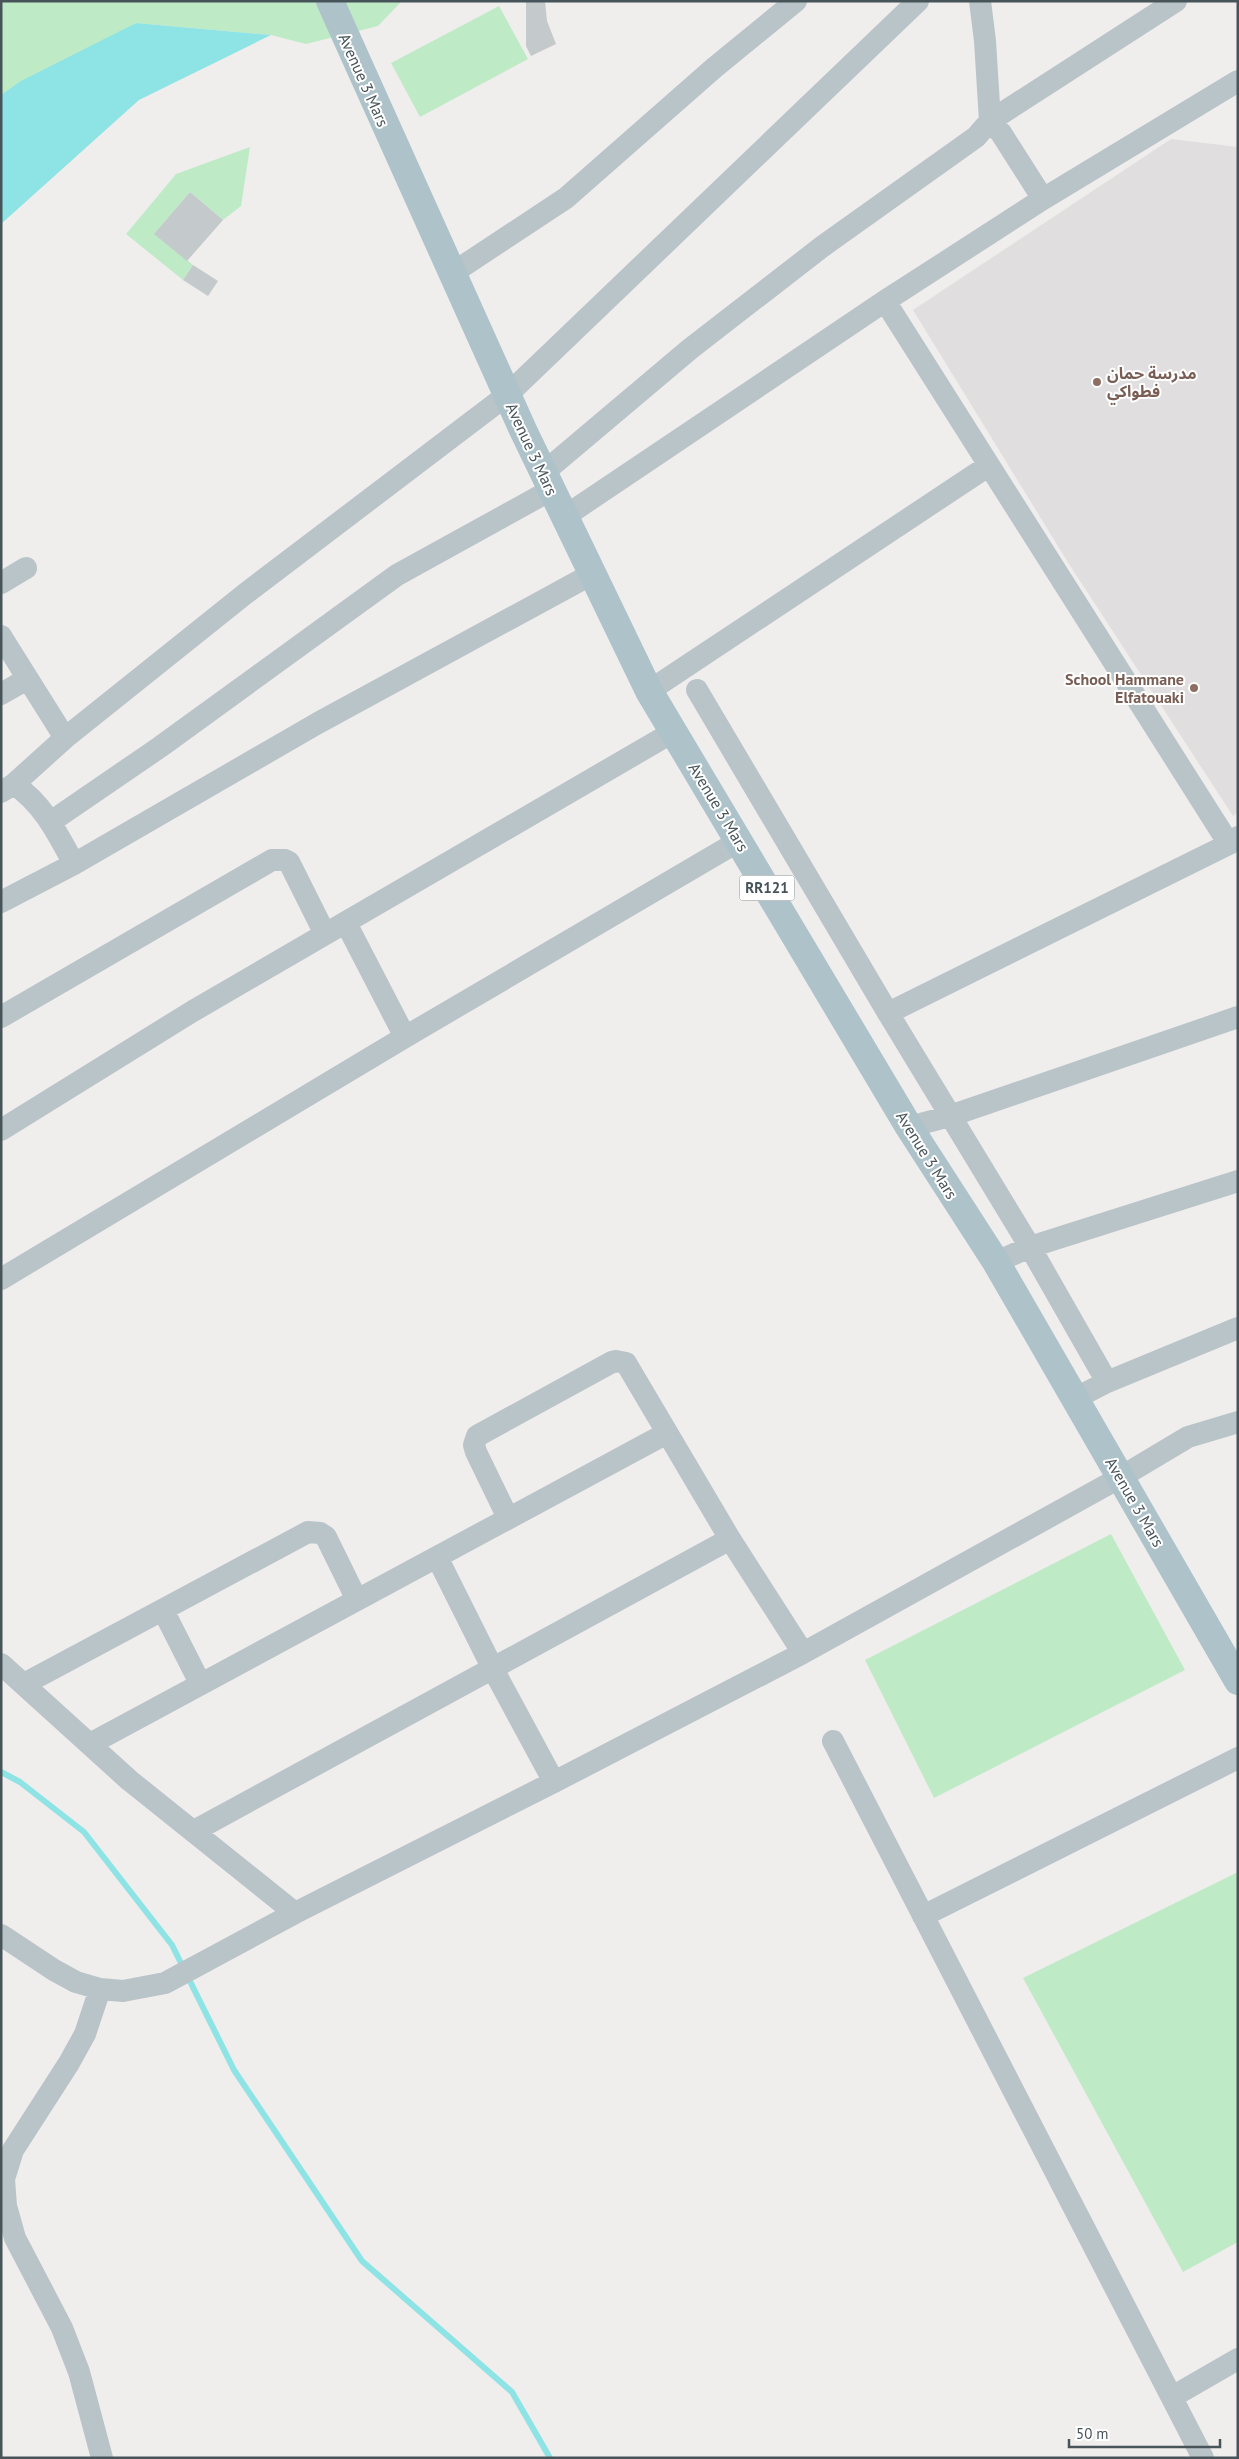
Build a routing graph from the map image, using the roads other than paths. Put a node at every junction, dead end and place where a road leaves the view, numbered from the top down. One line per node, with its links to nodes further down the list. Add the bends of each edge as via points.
1 (330, 1): 9 (main road, Avenue 3 Mars / RR121)
2 (796, 1): 9 (street, via 566,198)
3 (918, 1): 11 (street)
4 (980, 1): 7 (street)
5 (1176, 1): 7 (street)
6 (1238, 81): 8 (street)
7 (990, 121): 8 (street); 13 (street, via 976,137 823,246 690,349)
8 (1043, 199): 10 (street)
9 (451, 274): 11 (main road, Avenue 3 Mars / RR121)
10 (884, 301): 12 (street); 14 (street)
11 (507, 395): 13 (main road, Avenue 3 Mars / RR121); 24 (street, via 245,594)
12 (988, 466): 20 (street); 27 (street)
13 (547, 481): 14 (main road, Avenue 3 Mars / RR121); 26 (street, via 397,575)
14 (564, 517): 16 (main road, Avenue 3 Mars / RR121)
15 (26, 568): 17 (street)
16 (592, 574): 20 (main road, Avenue 3 Mars / RR121); 29 (street, via 318,722)
17 (1, 583)
18 (1, 636): 19 (street)
19 (27, 678): 22 (street); 24 (street)
20 (649, 690): 23 (main road, Avenue 3 Mars / RR121)
21 (698, 690): 33 (street)
22 (1, 694)
23 (674, 732): 28 (main road, Avenue 3 Mars / RR121); 31 (street)
24 (64, 738): 25 (street)
25 (8, 788): 26 (street, via 30,794)
26 (52, 821): 29 (street)
27 (1233, 840): 33 (street)
28 (739, 841): 36 (street); 38 (main road, Avenue 3 Mars / RR121)
29 (74, 864): 30 (street)
30 (1, 902)
31 (346, 923): 32 (street); 36 (street)
32 (325, 934): 34 (street, via 289,862 272,860); 39 (street)
33 (888, 1013): 37 (street)
34 (1, 1017)
35 (1238, 1017): 37 (street)
36 (405, 1037): 43 (street)
37 (950, 1116): 38 (street); 41 (street)
38 (909, 1127): 42 (main road, Avenue 3 Mars / RR121)
39 (1, 1130)
40 (1238, 1181): 41 (street)
41 (1030, 1247): 42 (street); 45 (street)
42 (996, 1262): 46 (main road, Avenue 3 Mars / RR121)
43 (1, 1279)
44 (1238, 1328): 45 (street)
45 (1107, 1382): 46 (street)
46 (1074, 1399): 49 (main road, Avenue 3 Mars / RR121)
47 (1238, 1422): 49 (street, via 1188,1437)
48 (667, 1433): 50 (street); 50 (street, via 626,1363 616,1361 492,1427 477,1436 474,1446); 51 (street)
49 (1121, 1477): 55 (street); 58 (main road, Avenue 3 Mars / RR121)
50 (508, 1518): 52 (street)
51 (730, 1539): 55 (street); 57 (street)
52 (437, 1557): 53 (street); 57 (street)
53 (357, 1600): 54 (street, via 326,1538 314,1531 302,1533); 59 (street)
54 (163, 1610): 59 (street); 60 (street)
55 (803, 1653): 64 (street)
56 (1, 1664): 60 (street)
57 (493, 1669): 64 (street); 65 (street)
58 (1238, 1681)
59 (200, 1683): 62 (street)
60 (24, 1684): 62 (street)
61 (832, 1741): 67 (street)
62 (90, 1744): 65 (street, via 129,1780)
63 (1238, 1758): 67 (street)
64 (554, 1782): 66 (street)
65 (194, 1831): 66 (street)
66 (295, 1914): 69 (street, via 165,1983 124,1990)
67 (923, 1916): 71 (street)
68 (1, 1935): 69 (street, via 76,1982)
69 (100, 1989): 72 (street, via 85,2034 70,2063 13,2150 4,2179 6,2206 15,2238 62,2328 79,2372)
70 (1238, 2359): 71 (street)
71 (1172, 2397): 73 (street)
72 (102, 2458)
73 (1203, 2458)

